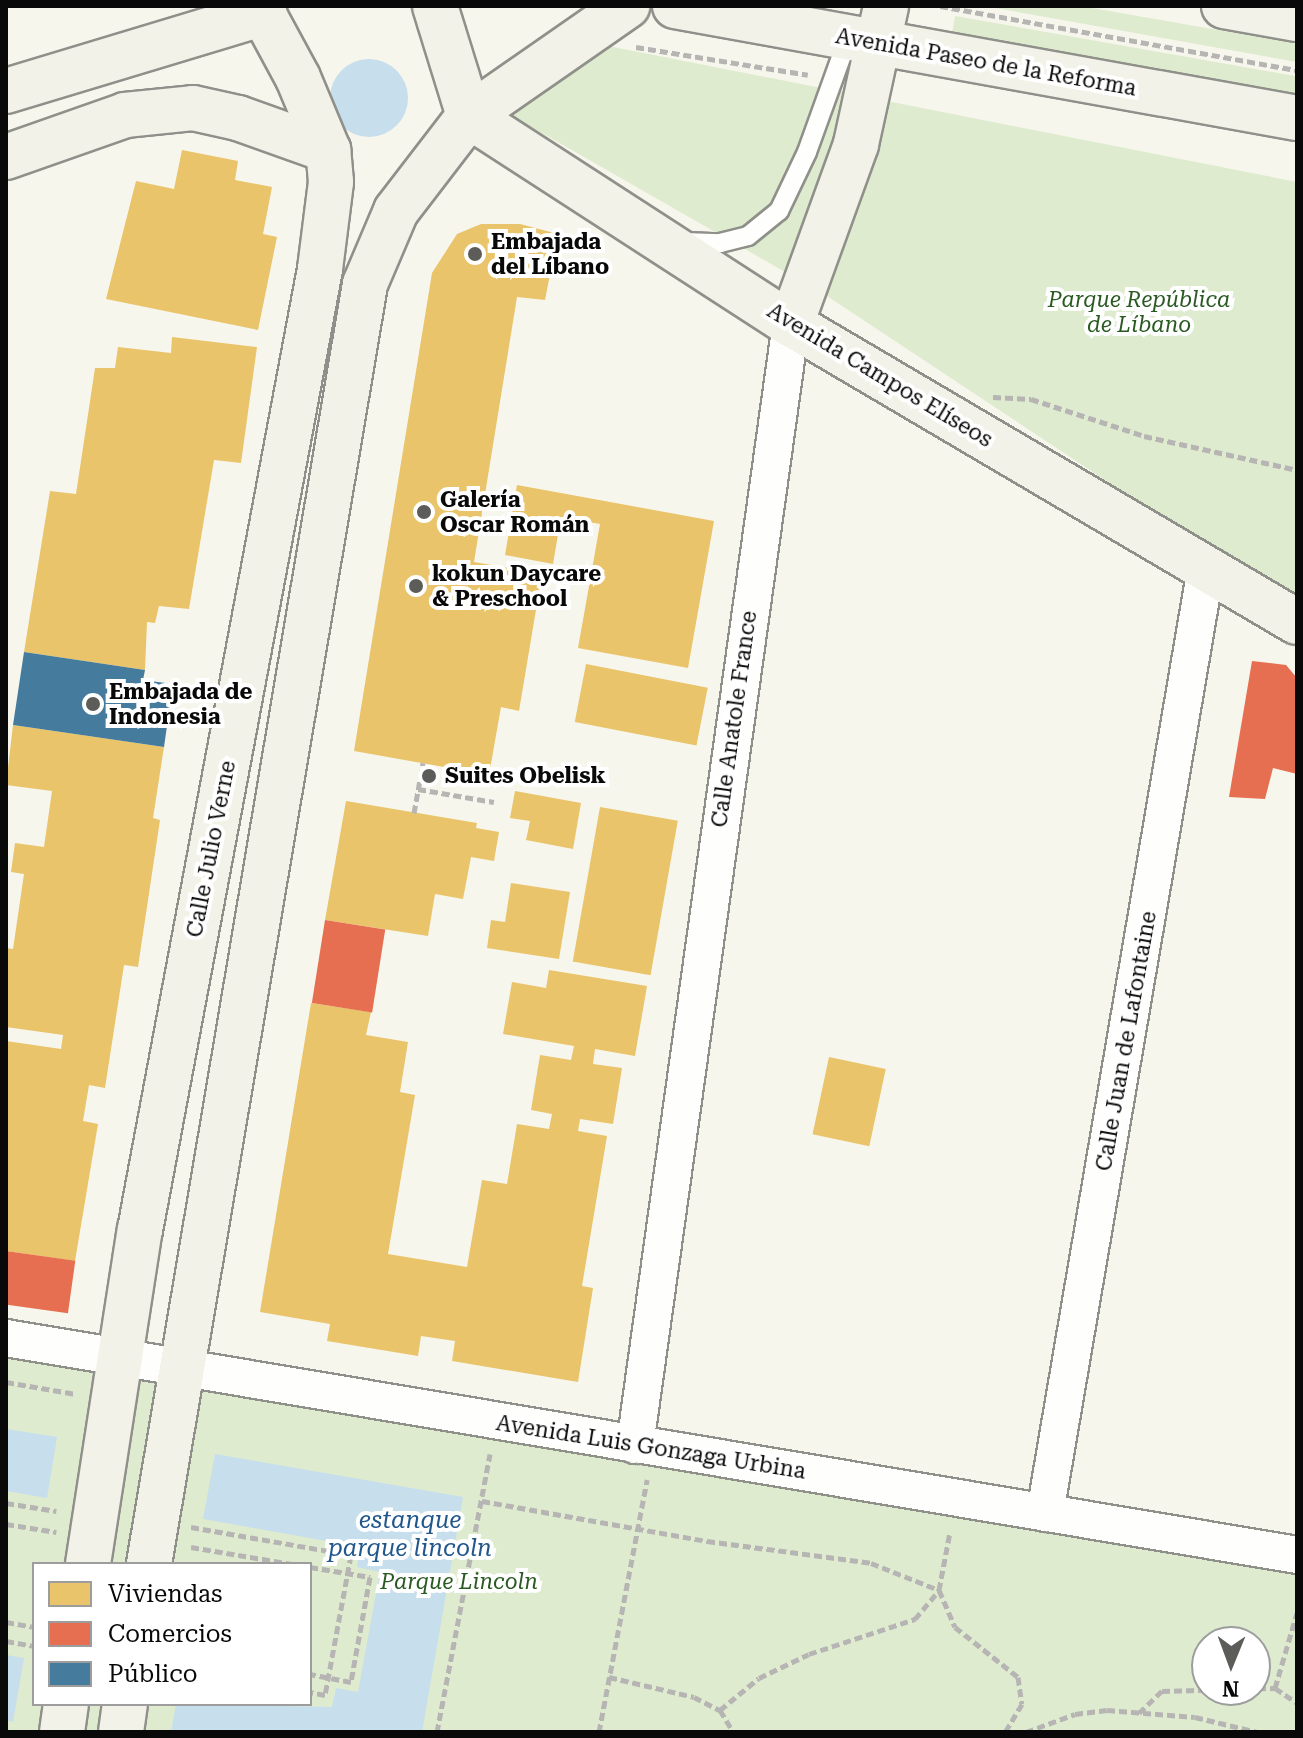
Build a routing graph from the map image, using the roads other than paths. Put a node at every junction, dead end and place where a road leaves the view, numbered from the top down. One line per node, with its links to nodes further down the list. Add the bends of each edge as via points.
1 (435, 6): 9 (street)
2 (627, 6): 9 (street)
3 (675, 6): 7 (street, Avenida Paseo de la Reforma)
4 (1224, 6): 6 (street)
5 (262, 9): 8 (street); 11 (street, Calle Julio Verne)
6 (1297, 19)
7 (871, 29): 10 (street, Avenida Paseo de la Reforma); 13 (lane, via 834,79 779,211 760,228 720,243 693,245); 14 (street, Calle Anatole France, via 856,144)
8 (6, 91)
9 (469, 116): 13 (street, Avenida Campos Elíseos); 18 (street, via 396,211 365,284)
10 (1297, 118)
11 (328, 150): 12 (street, via 193,108 125,115); 17 (street, Calle Julio Verne, via 331,182 320,269)
12 (6, 157)
13 (651, 233): 14 (street, Avenida Campos Elíseos)
14 (791, 324): 15 (street, Avenida Campos Elíseos); 22 (street, Calle Anatole France)
15 (1206, 568): 16 (street, Avenida Campos Elíseos); 23 (street, Calle Juan de Lafontaine)
16 (1297, 622)
17 (140, 1230): 18 (street, via 151,1248 167,1257 192,1252); 20 (street, Calle Julio Verne)
18 (204, 1239): 21 (street)
19 (6, 1338): 20 (street, Avenida Luis Gonzaga Urbina)
20 (119, 1359): 21 (street, Avenida Luis Gonzaga Urbina); 24 (street, Calle Julio Verne)
21 (182, 1369): 22 (street, Avenida Luis Gonzaga Urbina); 25 (street)
22 (647, 1466): 23 (street, Avenida Luis Gonzaga Urbina, via 954,1515)
23 (1045, 1513): 26 (street, Avenida Luis Gonzaga Urbina)
24 (77, 1549)
25 (172, 1555)
26 (1297, 1555)
27 (66, 1706): 29 (street)
28 (125, 1706): 30 (street)
29 (62, 1732)
30 (121, 1732)

